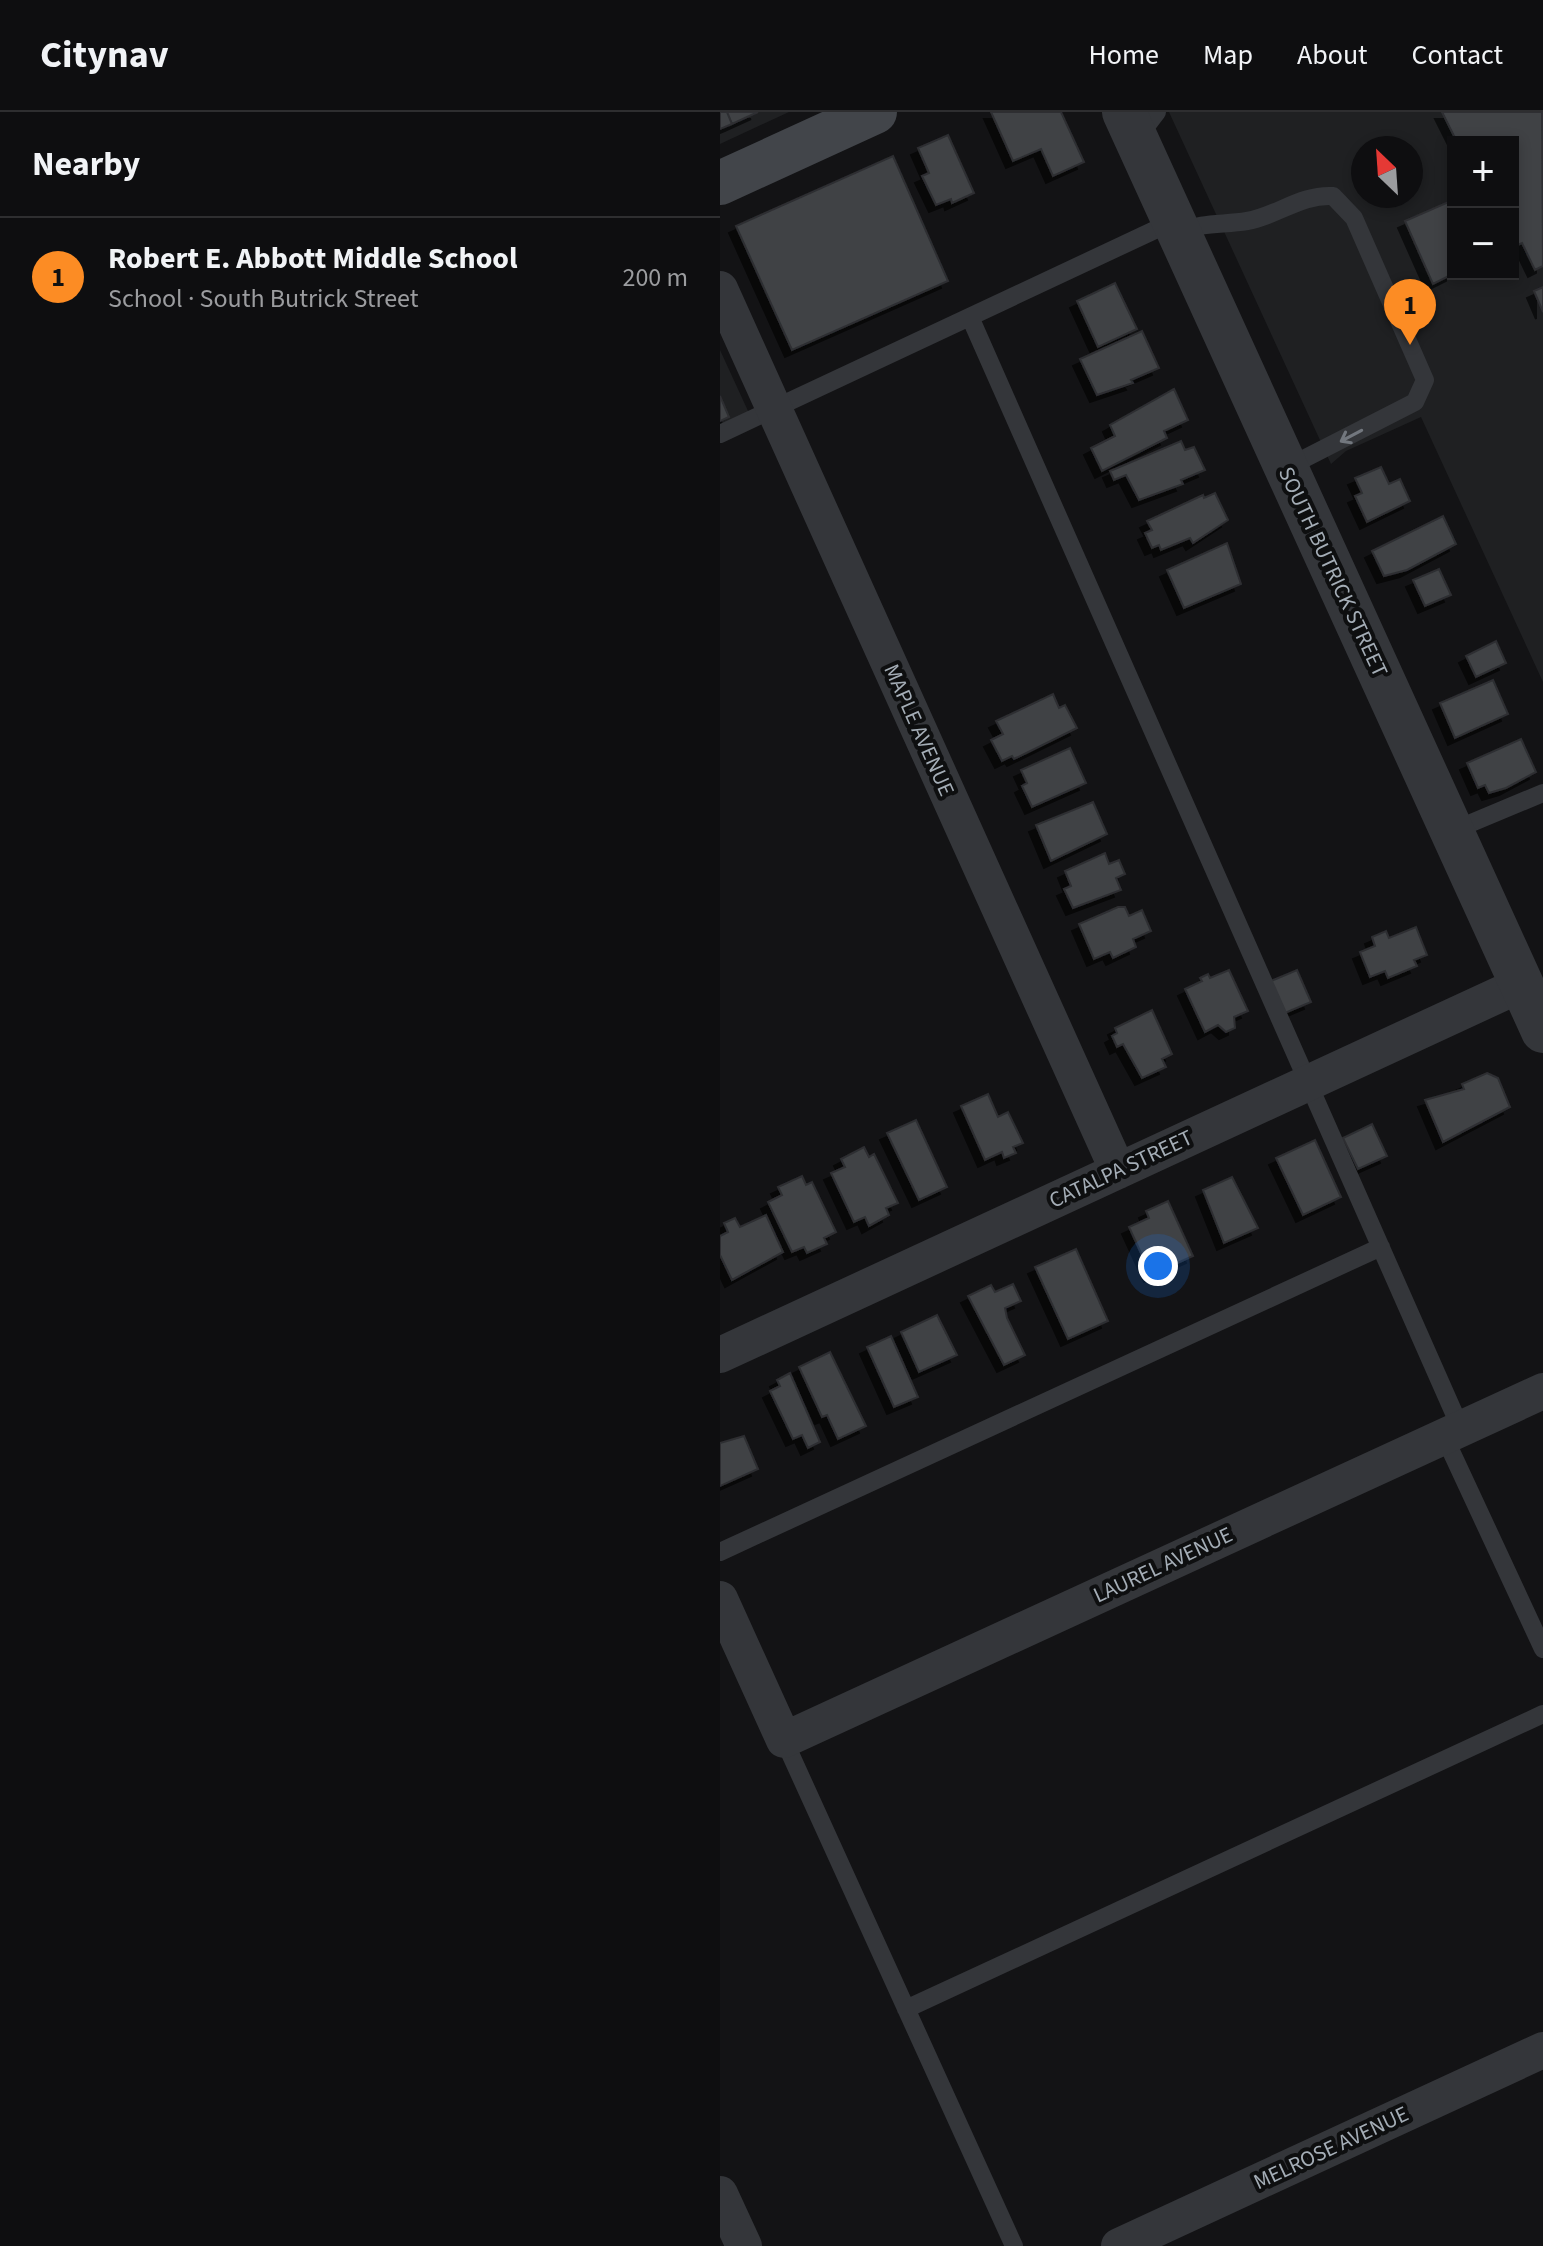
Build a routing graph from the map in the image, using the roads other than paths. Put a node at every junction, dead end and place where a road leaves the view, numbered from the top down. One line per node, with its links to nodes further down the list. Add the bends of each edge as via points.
1 (875, 112): 3 (main road)
2 (1139, 121): 4 (street, SOUTH BUTRICK STREET)
3 (720, 183)
4 (1176, 227): 6 (lane); 9 (street, SOUTH BUTRICK STREET); 9 (lane, one-way to 9, via 1248,221 1317,195 1333,196 1354,218 1425,380 1415,402)
5 (720, 289): 7 (street, MAPLE AVENUE)
6 (970, 317): 7 (lane); 14 (lane)
7 (774, 409): 8 (lane); 15 (street, MAPLE AVENUE)
8 (720, 434)
9 (1286, 468): 11 (street, SOUTH BUTRICK STREET)
10 (1543, 793): 11 (lane)
11 (1452, 831): 12 (street, SOUTH BUTRICK STREET)
12 (1522, 984): 13 (street, SOUTH BUTRICK STREET); 14 (street, CATALPA STREET)
13 (1543, 1031)
14 (1308, 1082): 15 (street, CATALPA STREET); 16 (lane)
15 (1118, 1171): 17 (street, CATALPA STREET)
16 (1381, 1247): 19 (lane); 20 (lane)
17 (720, 1355)
18 (1543, 1391): 19 (street, LAUREL AVENUE)
19 (1452, 1433): 22 (lane); 24 (street, LAUREL AVENUE)
20 (720, 1552)
21 (720, 1599): 24 (street)
22 (1543, 1649)
23 (1543, 1714): 25 (lane)
24 (784, 1740): 25 (lane)
25 (906, 2009): 29 (lane)
26 (1543, 2050): 30 (street, MELROSE AVENUE)
27 (720, 2194): 28 (street)
28 (744, 2246)
29 (1014, 2246)
30 (1119, 2246)

